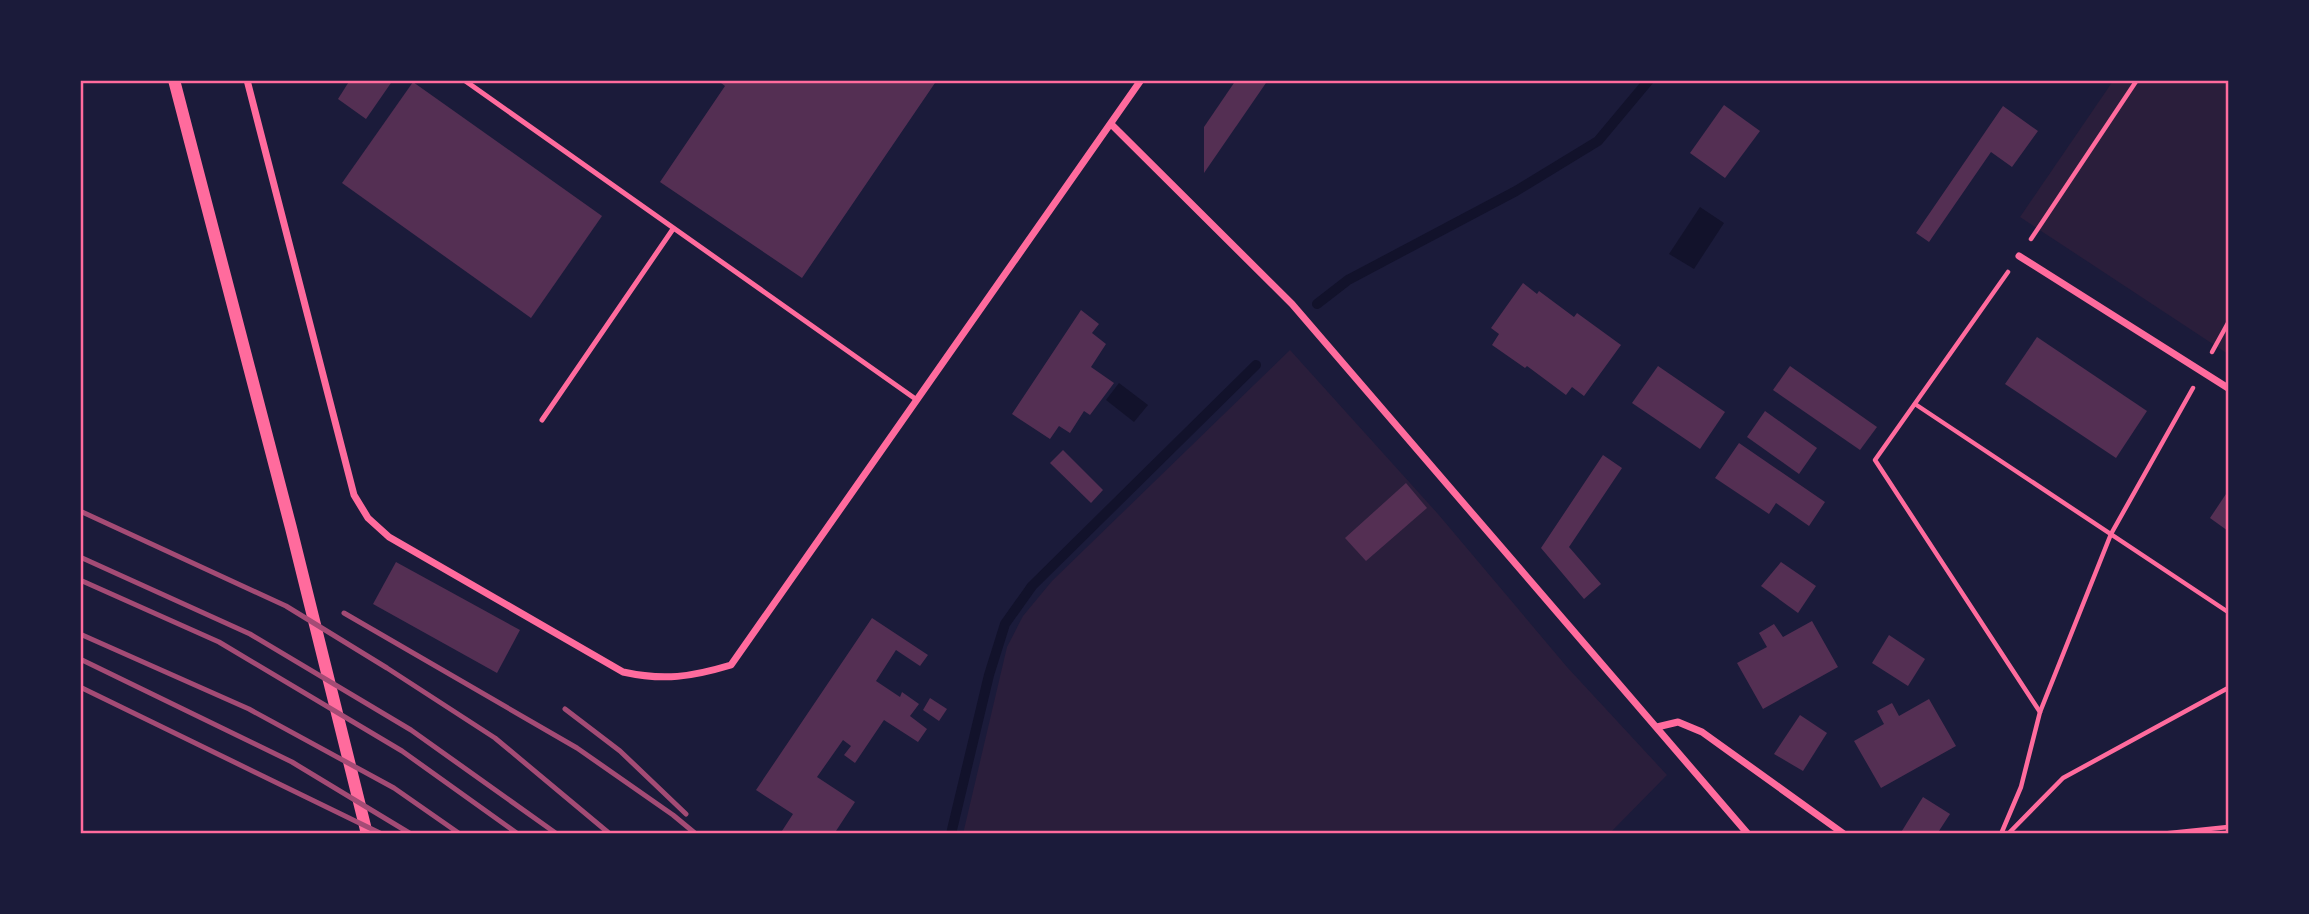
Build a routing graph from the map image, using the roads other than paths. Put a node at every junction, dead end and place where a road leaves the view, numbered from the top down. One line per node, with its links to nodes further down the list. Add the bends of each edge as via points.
1 (174, 80): 12 (street)
2 (247, 80): 9 (street, via 354,495 368,518 389,537 622,672 651,678 698,675 731,665)
3 (464, 80): 6 (lane)
4 (1141, 80): 5 (street)
5 (1112, 125): 9 (street); 11 (street, via 1292,304)
6 (673, 229): 9 (lane); 10 (lane)
7 (2019, 256): 8 (street)
8 (2228, 388)
9 (917, 400)
10 (542, 420)
11 (1657, 727): 13 (street); 14 (street, via 1678,722 1702,732)
12 (367, 834)
13 (1748, 834)
14 (1844, 834)

